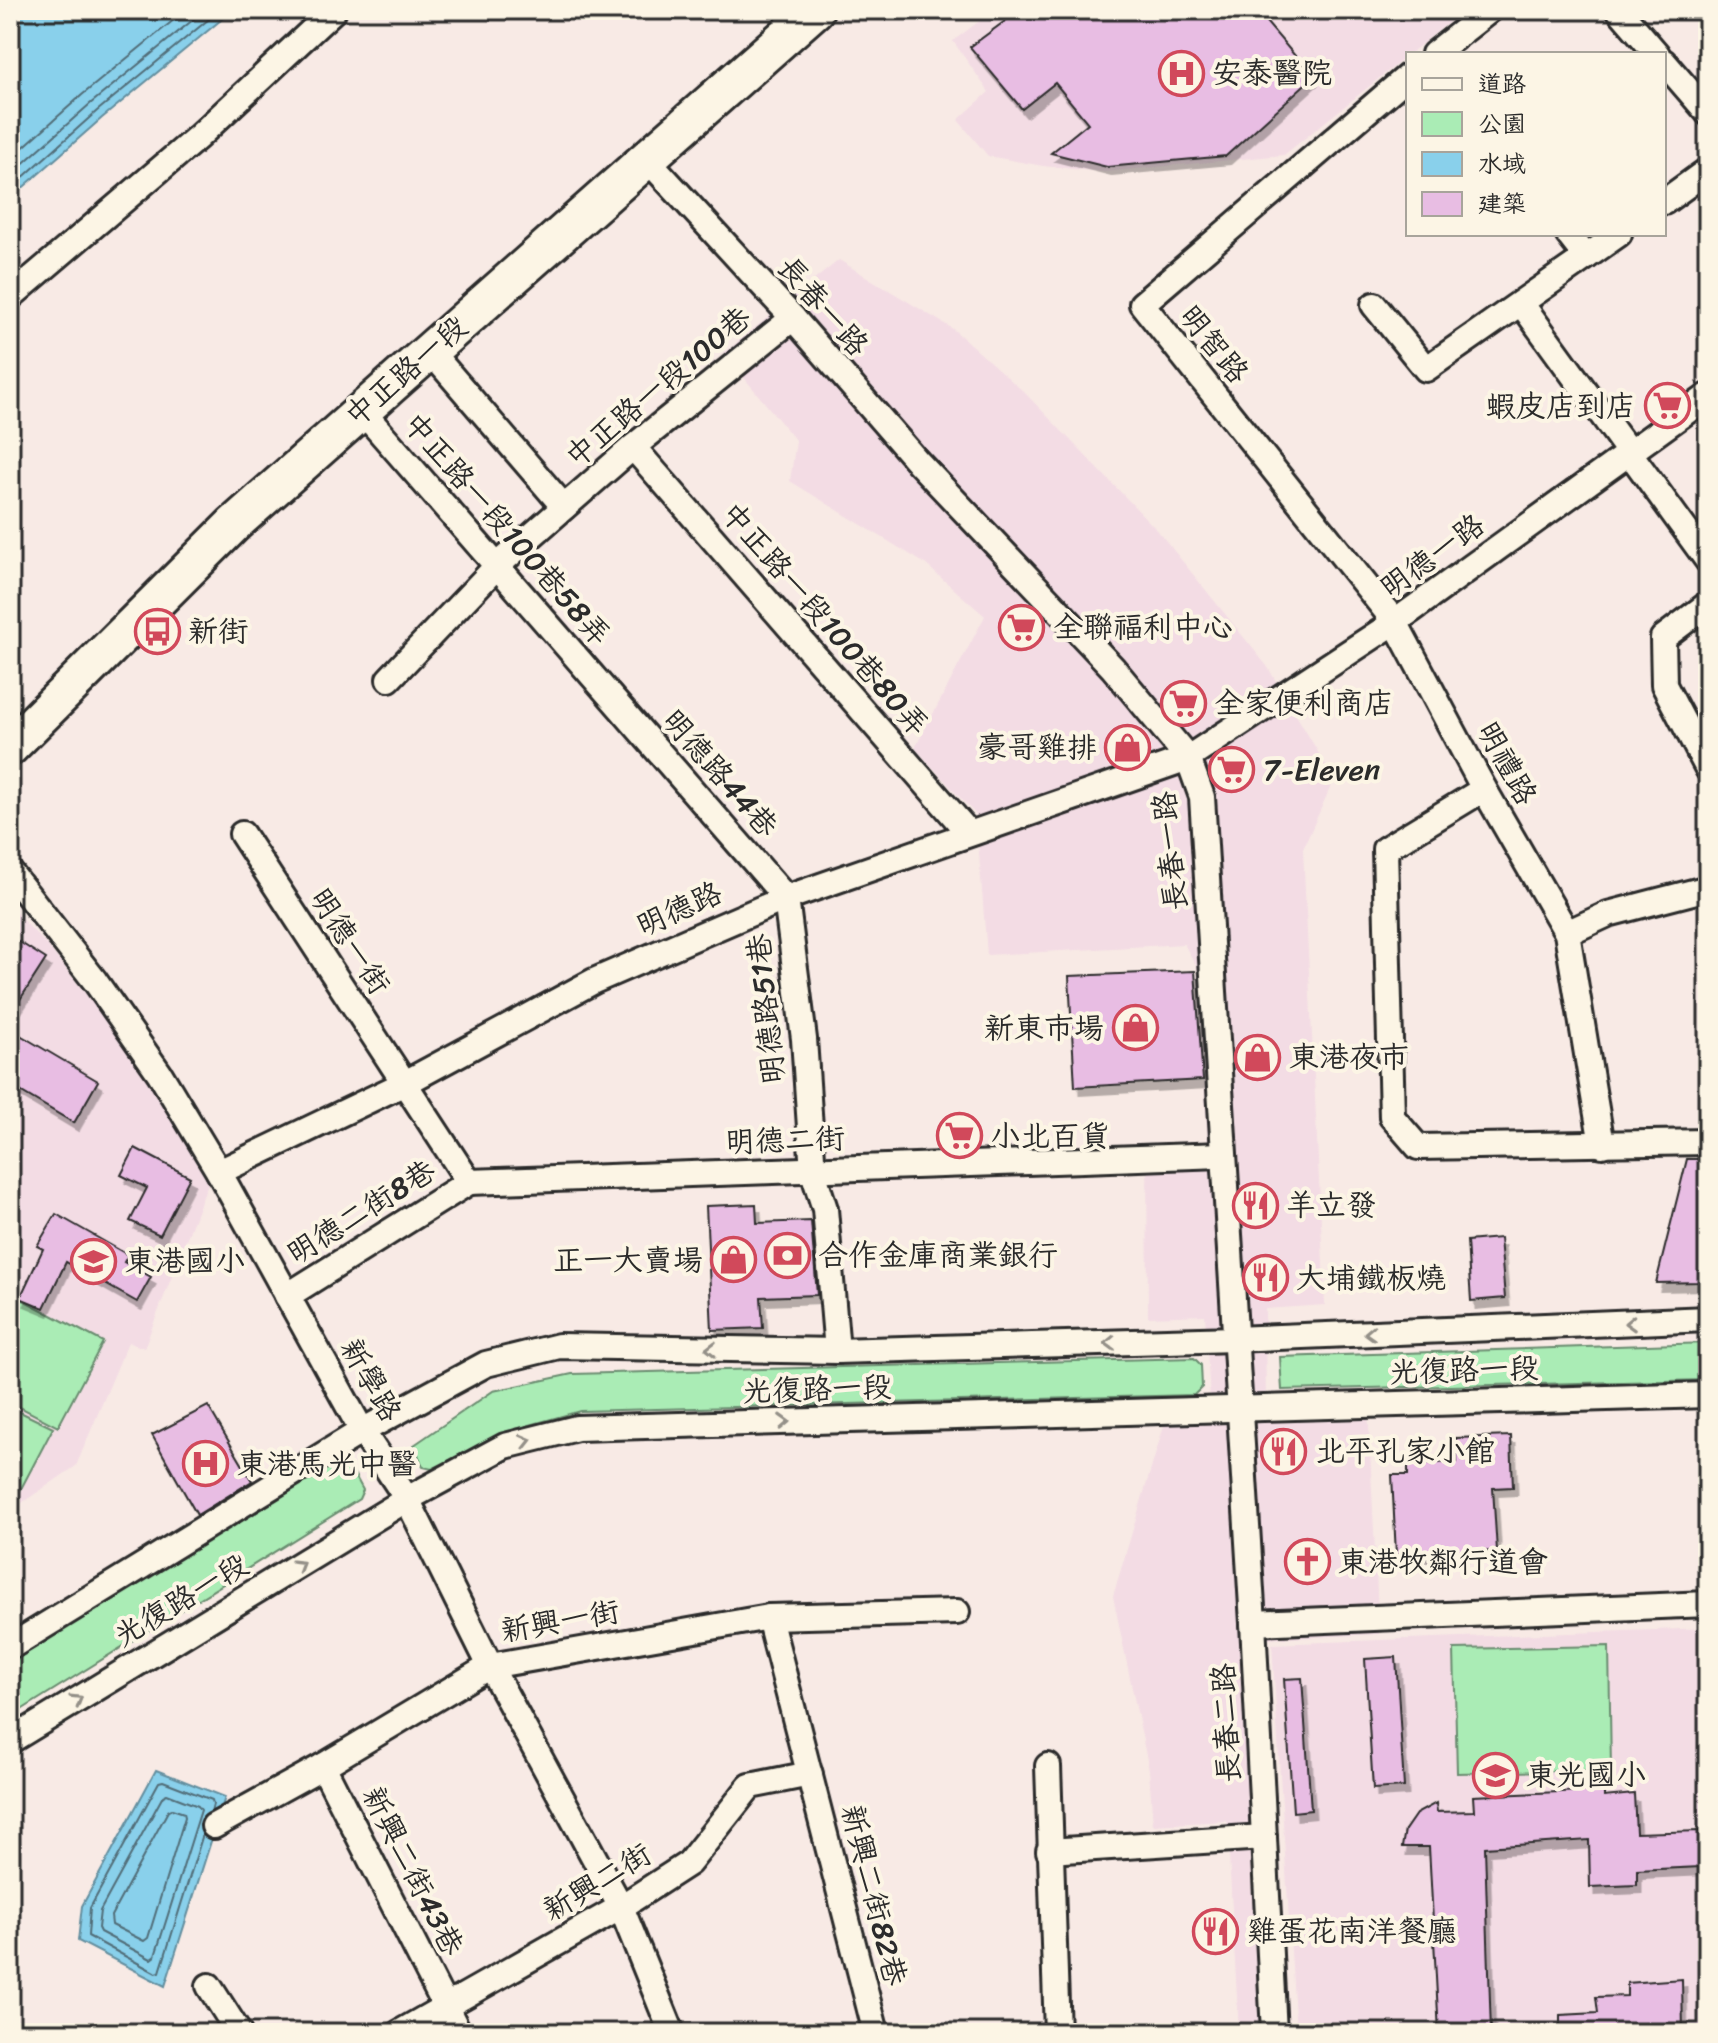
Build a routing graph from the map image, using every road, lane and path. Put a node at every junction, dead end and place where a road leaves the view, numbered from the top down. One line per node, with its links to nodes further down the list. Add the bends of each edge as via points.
1 (334, 10): 16 (street, via 198,137)
2 (815, 10): 10 (main road, 中正路一段)
3 (1490, 10): 5 (street)
4 (1619, 10): 6 (street)
5 (1437, 52)
6 (1655, 52)
7 (1666, 64): 9 (street)
8 (1406, 78): 29 (street, 明智路, via 1142,304)
9 (1708, 113)
10 (647, 159): 19 (street, 長春一路); 20 (main road, 中正路一段)
11 (1708, 170): 12 (street)
12 (1666, 201)
13 (1570, 236): 15 (street)
14 (1616, 236): 15 (street)
15 (1586, 257): 17 (street)
16 (10, 297)
17 (1521, 303): 18 (street, via 1426,369); 24 (street)
18 (1374, 305)
19 (793, 318): 23 (street, 中正路一段100巷); 33 (street, 長春一路, via 918,462 1113,668)
20 (429, 350): 22 (main road, 中正路一段); 25 (street, 中正路一段100巷)
21 (1708, 396): 24 (street, 明德一路)
22 (361, 410): 27 (street, 中正路一段100巷58弄); 32 (main road, 中正路一段, via 234,524)
23 (633, 447): 25 (street, 中正路一段100巷); 36 (street, 中正路一段100巷80弄)
24 (1629, 454): 26 (street); 29 (street, 明德一路)
25 (564, 507): 27 (street, 中正路一段100巷)
26 (1708, 561)
27 (497, 566): 30 (street, 中正路一段100巷); 31 (street, 中正路一段100巷58弄)
28 (1708, 604): 34 (street, via 1663,638 1664,685)
29 (1395, 622): 33 (street, 明德一路); 35 (street, 明禮路)
30 (389, 679)
31 (605, 690): 40 (street, 明德路44巷)
32 (10, 747)
33 (1188, 758): 36 (street, 明德路); 45 (street, 長春一路, via 1202,797)
34 (1708, 769)
35 (1484, 789): 41 (street, 明禮路); 44 (street, via 1385,849 1392,1117 1418,1147)
36 (968, 832): 40 (street, 明德路)
37 (242, 834): 42 (street, 明德一街)
38 (10, 872): 46 (street, 新學路, via 160,1074)
39 (1708, 888): 41 (street, via 1608,914)
40 (786, 898): 42 (street, 明德路, via 594,981); 47 (street, 明德路51巷, via 804,1039)
41 (1567, 933): 44 (street, 明禮路)
42 (405, 1083): 46 (street, 明德路); 48 (street)
43 (1708, 1142): 44 (street)
44 (1602, 1145)
45 (1222, 1155): 47 (street, 明德二街); 51 (street, 長春一路)
46 (219, 1172): 49 (street, 新學路)
47 (813, 1172): 48 (street, 明德二街); 52 (street, 明德路51巷, via 825,1209)
48 (469, 1182): 49 (street, 明德二街8巷)
49 (287, 1296): 55 (street, 新學路)
50 (1708, 1319): 51 (street, 光復路一段, one-way to 51)
51 (1234, 1339): 52 (street, 光復路一段, one-way to 52); 54 (street, 長春一路)
52 (837, 1351): 55 (street, 光復路一段, one-way to 55, via 559,1346 486,1364)
53 (1708, 1395): 54 (street, 光復路一段)
54 (1239, 1409): 56 (street, 光復路一段, one-way to 54, via 505,1446 577,1428); 60 (street, 長春二路)
55 (362, 1431): 56 (street, 新學路); 61 (street, 光復路一段)
56 (407, 1499): 62 (street, 新學路); 63 (street, 光復路一段, one-way to 56)
57 (1708, 1604): 60 (street)
58 (957, 1612): 59 (street, 新興一街)
59 (769, 1617): 62 (street, 新興一街); 66 (street, 新興二街82巷)
60 (1253, 1623): 68 (street, 長春二路)
61 (10, 1647)
62 (490, 1666): 64 (street, 新興一街); 70 (street, 新學路)
63 (10, 1741)
64 (323, 1766): 67 (street, 新興一街); 72 (street, 新興二街43巷)
65 (1048, 1766): 69 (street)
66 (810, 1774): 70 (street, 新興二街, via 750,1786 689,1863); 77 (street, 新興二街82巷)
67 (214, 1826)
68 (1264, 1837): 69 (street); 79 (street, 長春二路)
69 (1049, 1851): 78 (street)
70 (621, 1907): 72 (street, 新興二街); 76 (street, 新學路)
71 (209, 1986): 73 (street)
72 (447, 2005): 74 (street, 新興二街); 75 (street, 新興二街43巷)
73 (239, 2033)
74 (399, 2033)
75 (459, 2033)
76 (672, 2033)
77 (876, 2033)
78 (1057, 2033)
79 (1274, 2033)

